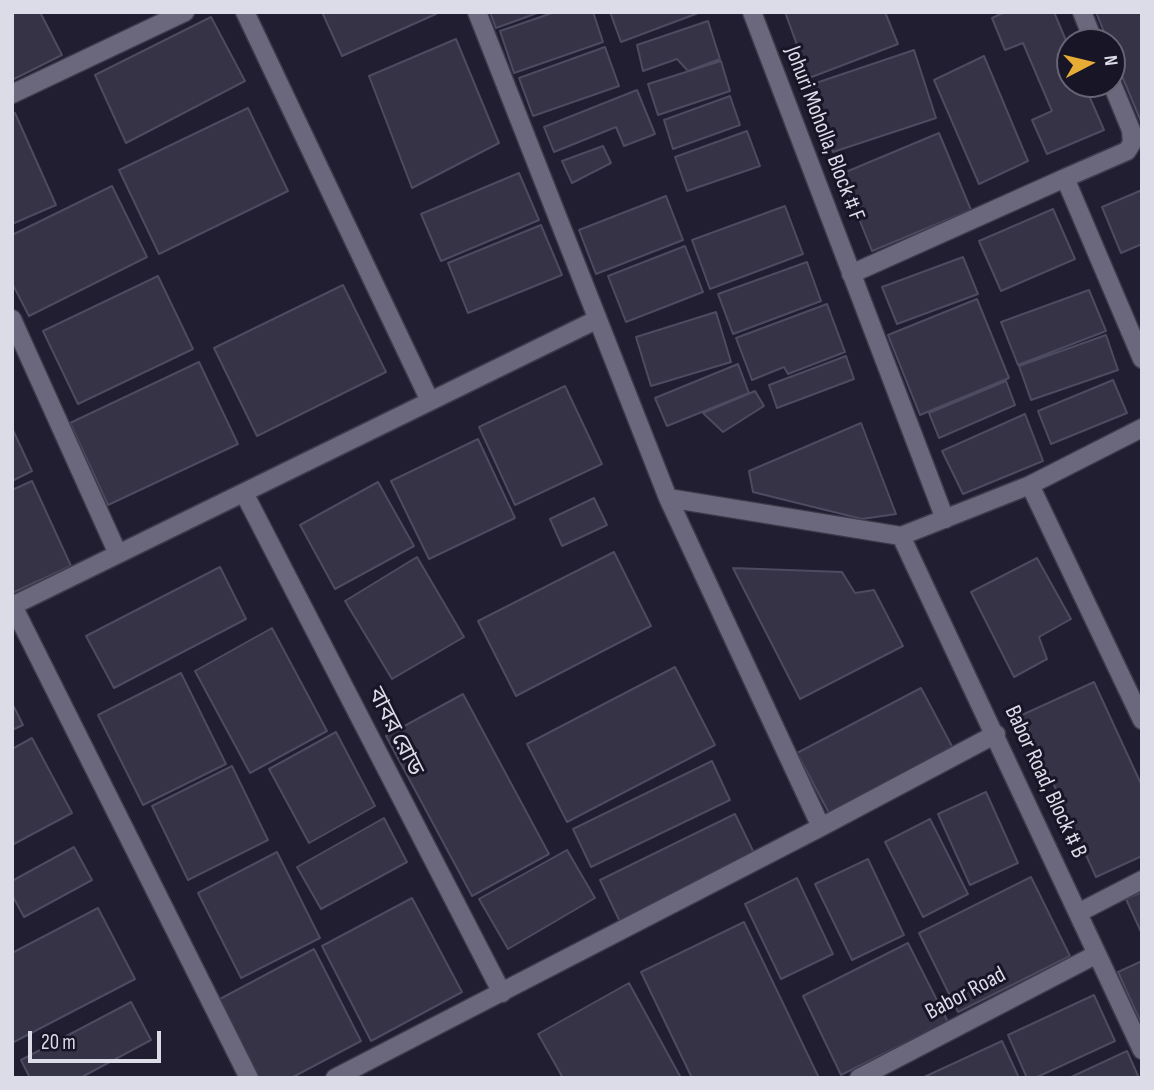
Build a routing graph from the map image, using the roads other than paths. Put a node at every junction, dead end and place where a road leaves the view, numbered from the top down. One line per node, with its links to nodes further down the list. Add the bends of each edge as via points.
1 (185, 12): 5 (street)
2 (245, 12): 12 (street)
3 (477, 12): 10 (street)
4 (752, 12): 8 (street, Johuri Moholla, Block # F)
5 (12, 94)
6 (1118, 98): 7 (street, via 1131,130 1127,151)
7 (1065, 178): 8 (street); 11 (street)
8 (851, 274): 17 (street, Johuri Moholla, Block # F)
9 (12, 319): 19 (street)
10 (596, 320): 12 (street); 16 (street)
11 (1142, 359)
12 (430, 401): 15 (street)
13 (1142, 428): 14 (street)
14 (1030, 485): 17 (street); 21 (street)
15 (244, 493): 19 (street); 27 (street, বাবর রোড)
16 (668, 498): 18 (street); 23 (street)
17 (945, 519): 18 (street)
18 (901, 536): 22 (street, Babor Road, Block # B)
19 (118, 554): 20 (street)
20 (12, 606): 30 (street)
21 (1142, 720)
22 (996, 734): 23 (street); 25 (street, Babor Road, Block # B)
23 (821, 827): 27 (street)
24 (1142, 880): 25 (street)
25 (1078, 913): 26 (street, Babor Road, Block # B)
26 (1097, 954): 28 (street, Babor Road, Block # B); 29 (street, Babor Road)
27 (502, 993): 31 (street)
28 (1142, 1050)
29 (862, 1077)
30 (249, 1078)
31 (335, 1078)

